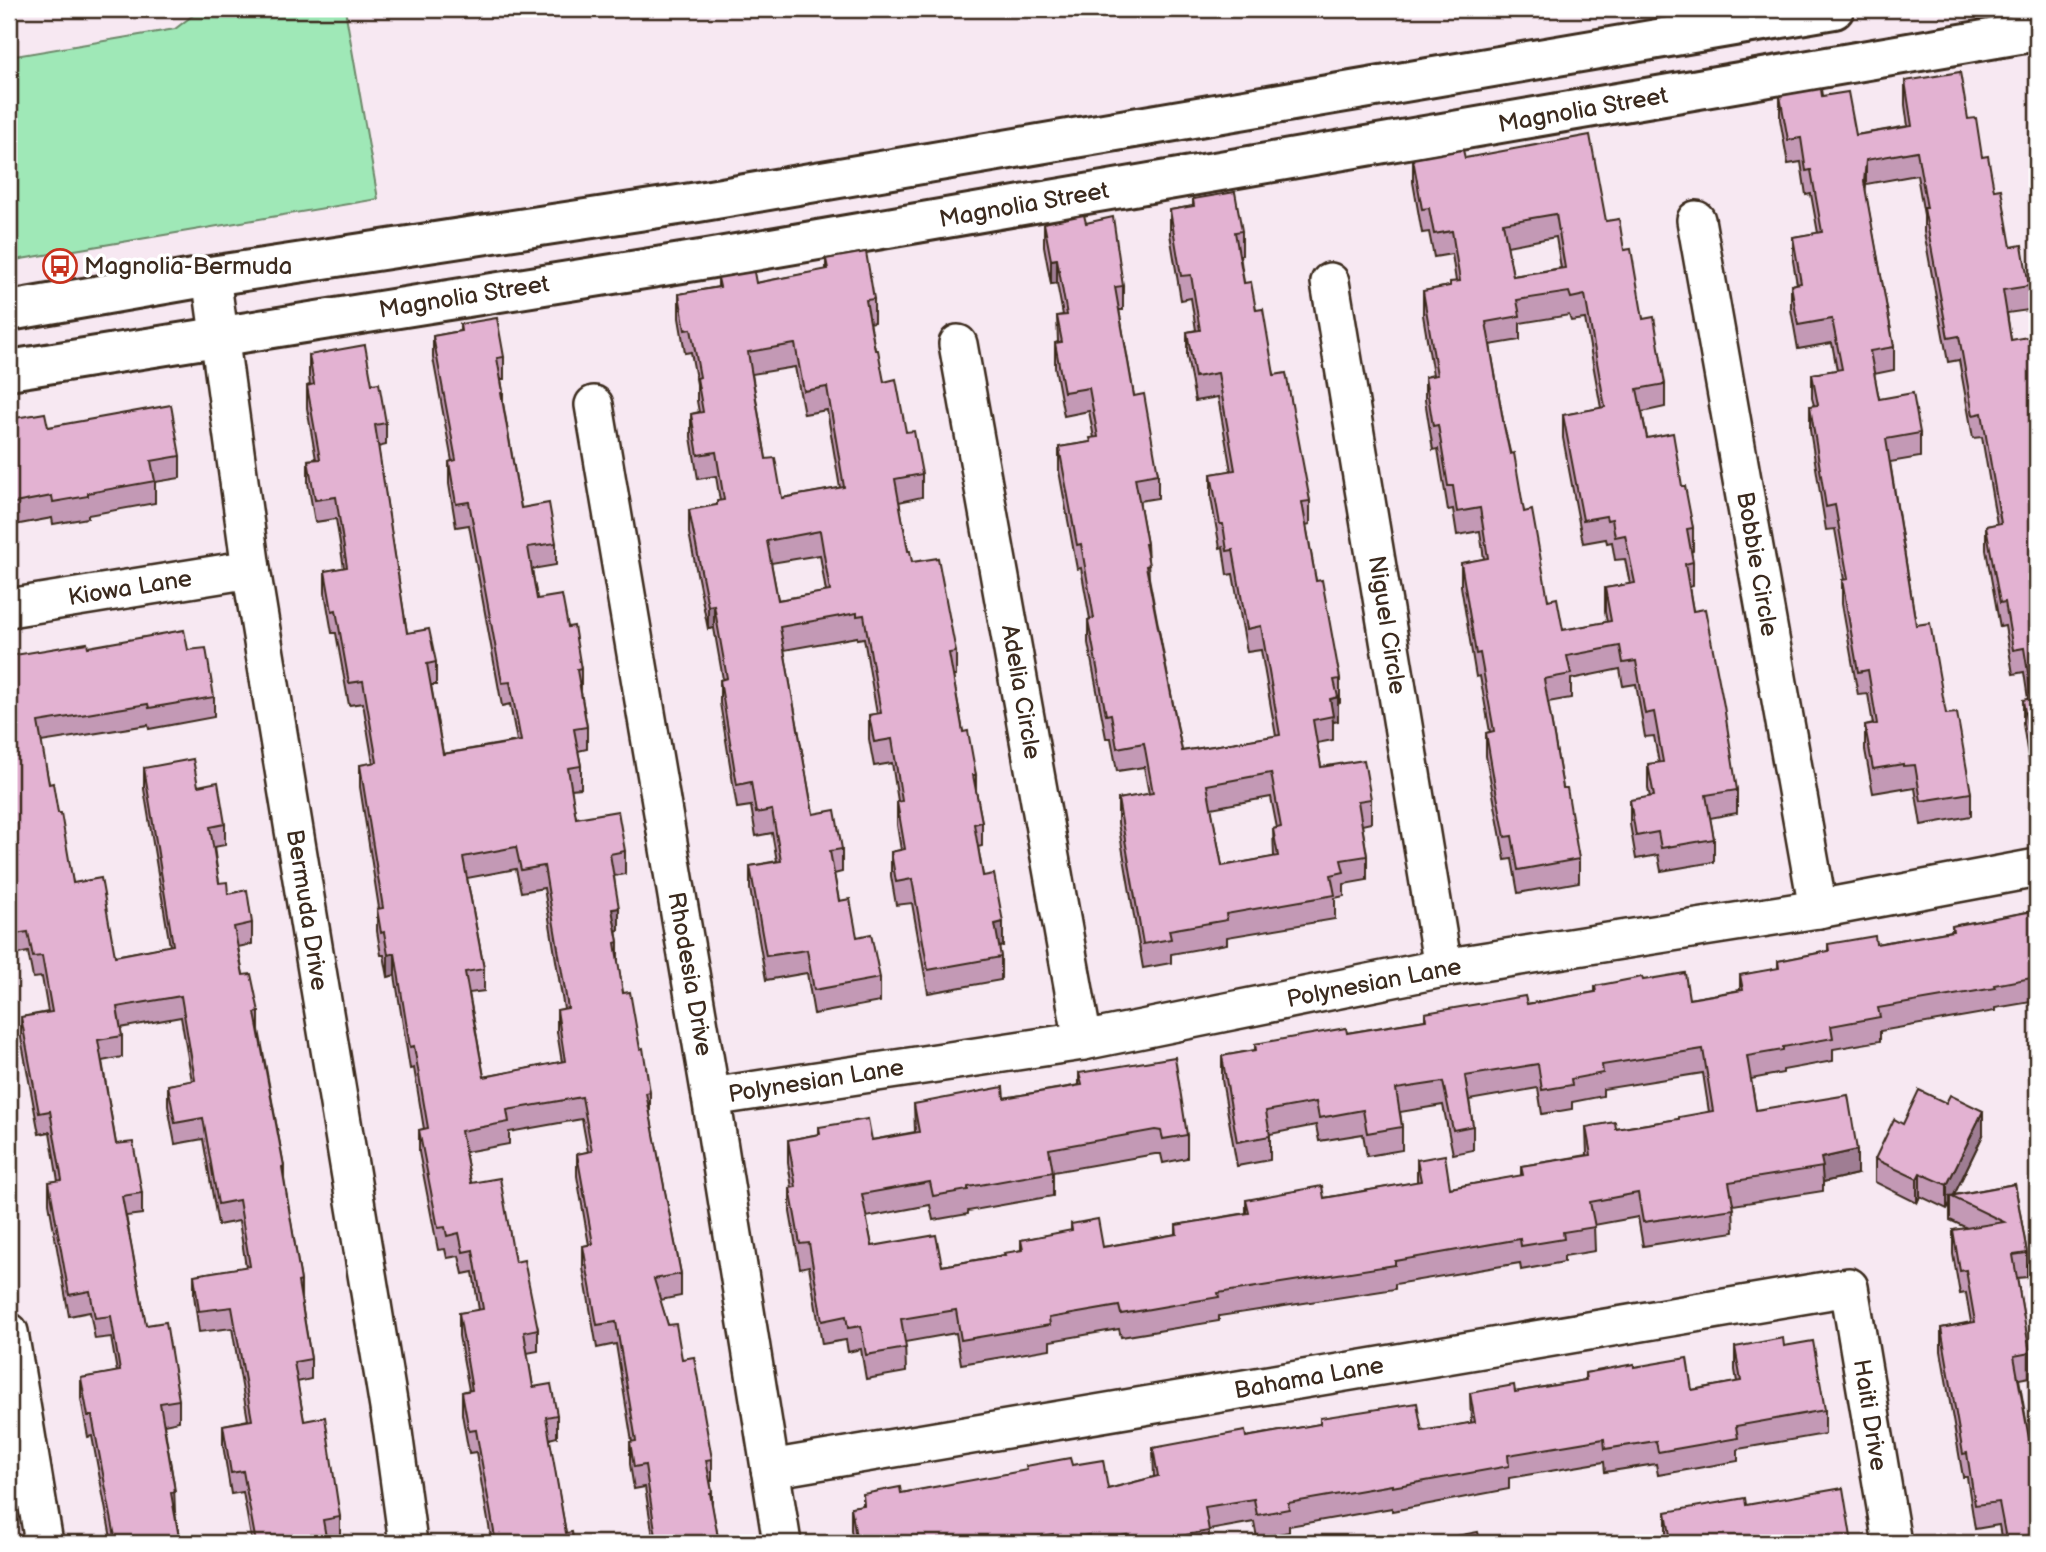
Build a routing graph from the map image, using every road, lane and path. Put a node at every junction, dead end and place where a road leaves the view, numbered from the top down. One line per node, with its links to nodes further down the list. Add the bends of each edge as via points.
1 (1834, 9): 4 (main road, via 698,202)
2 (2037, 31): 7 (main road, Magnolia Street, via 734,254)
3 (1696, 220): 14 (street, Bobbie Circle)
4 (211, 276): 6 (main road); 7 (street, Bermuda Drive)
5 (1331, 282): 15 (street, Niguel Circle)
6 (9, 311)
7 (220, 335): 9 (main road, Magnolia Street); 11 (street, Bermuda Drive)
8 (958, 344): 16 (street, Adelia Circle)
9 (9, 370)
10 (594, 405): 17 (street, Rhodesia Drive)
11 (251, 569): 12 (street, Kiowa Lane); 22 (street, Bermuda Drive)
12 (9, 608)
13 (2037, 868): 14 (street, Polynesian Lane)
14 (1818, 909): 15 (street, Polynesian Lane)
15 (1443, 968): 16 (street, Polynesian Lane)
16 (1083, 1041): 17 (street, Polynesian Lane)
17 (711, 1097): 20 (street, Rhodesia Drive)
18 (1849, 1287): 20 (street, Bahama Lane); 24 (street, Haiti Drive)
19 (9, 1332): 21 (street)
20 (770, 1469): 23 (street, Rhodesia Drive)
21 (44, 1543)
22 (408, 1543)
23 (782, 1543)
24 (1892, 1543)

